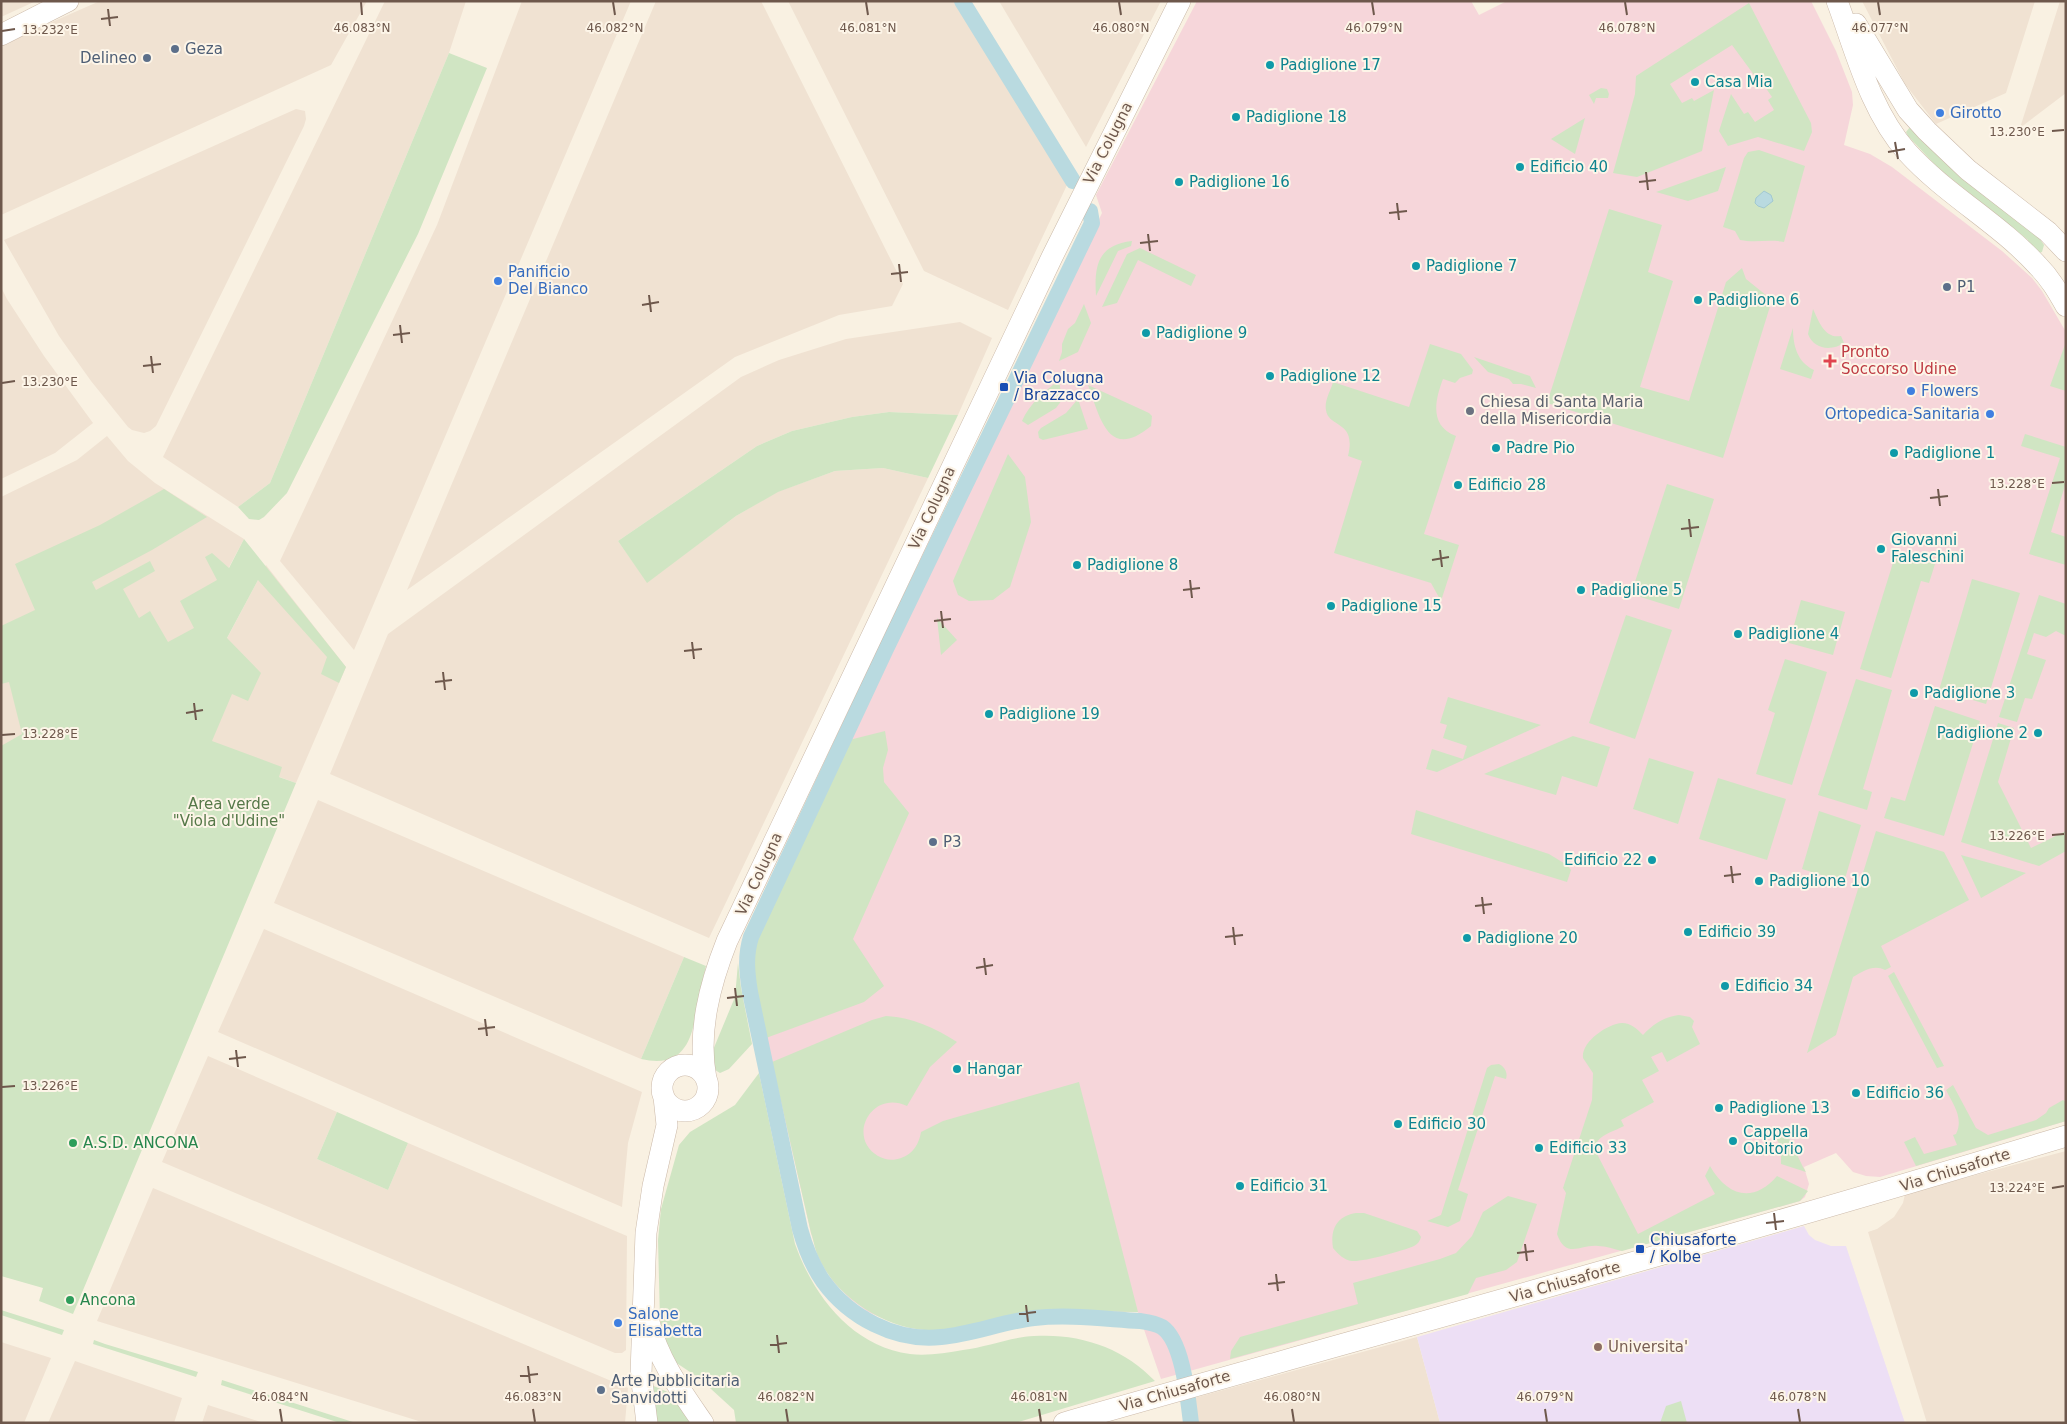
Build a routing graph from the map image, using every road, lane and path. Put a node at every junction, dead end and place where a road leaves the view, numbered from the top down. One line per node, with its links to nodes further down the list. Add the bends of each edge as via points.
1 (68, 1): 5 (street)
2 (1180, 1): 12 (street, Via Colugna, via 1052,257 727,941)
3 (1837, 1): 7 (street, via 1875,102)
4 (1842, 1): 6 (street)
5 (1, 35)
6 (1908, 110): 7 (street); 8 (street, via 1956,160 2048,232)
7 (1887, 125): 9 (street, via 1906,151 1930,175)
8 (2063, 248): 9 (street)
9 (2038, 265): 10 (street)
10 (2060, 280): 11 (street)
11 (2066, 306)
12 (704, 1022): 13 (street, Via Colugna, via 690,1050); 14 (street, Via Colugna)
13 (673, 1069): 14 (street, via 691,1066); 15 (street, via 663,1084)
14 (706, 1079): 16 (street, via 706,1099)
15 (664, 1097): 16 (street, via 672,1107); 18 (street, via 667,1125)
16 (691, 1111): 18 (street)
17 (2066, 1136): 22 (street, Via Chiusaforte, via 1490,1304)
18 (662, 1146): 19 (street, via 652,1186 646,1233)
19 (645, 1305): 20 (street, via 642,1374); 21 (street, via 660,1355)
20 (647, 1423)
21 (703, 1423)
22 (1064, 1423)

